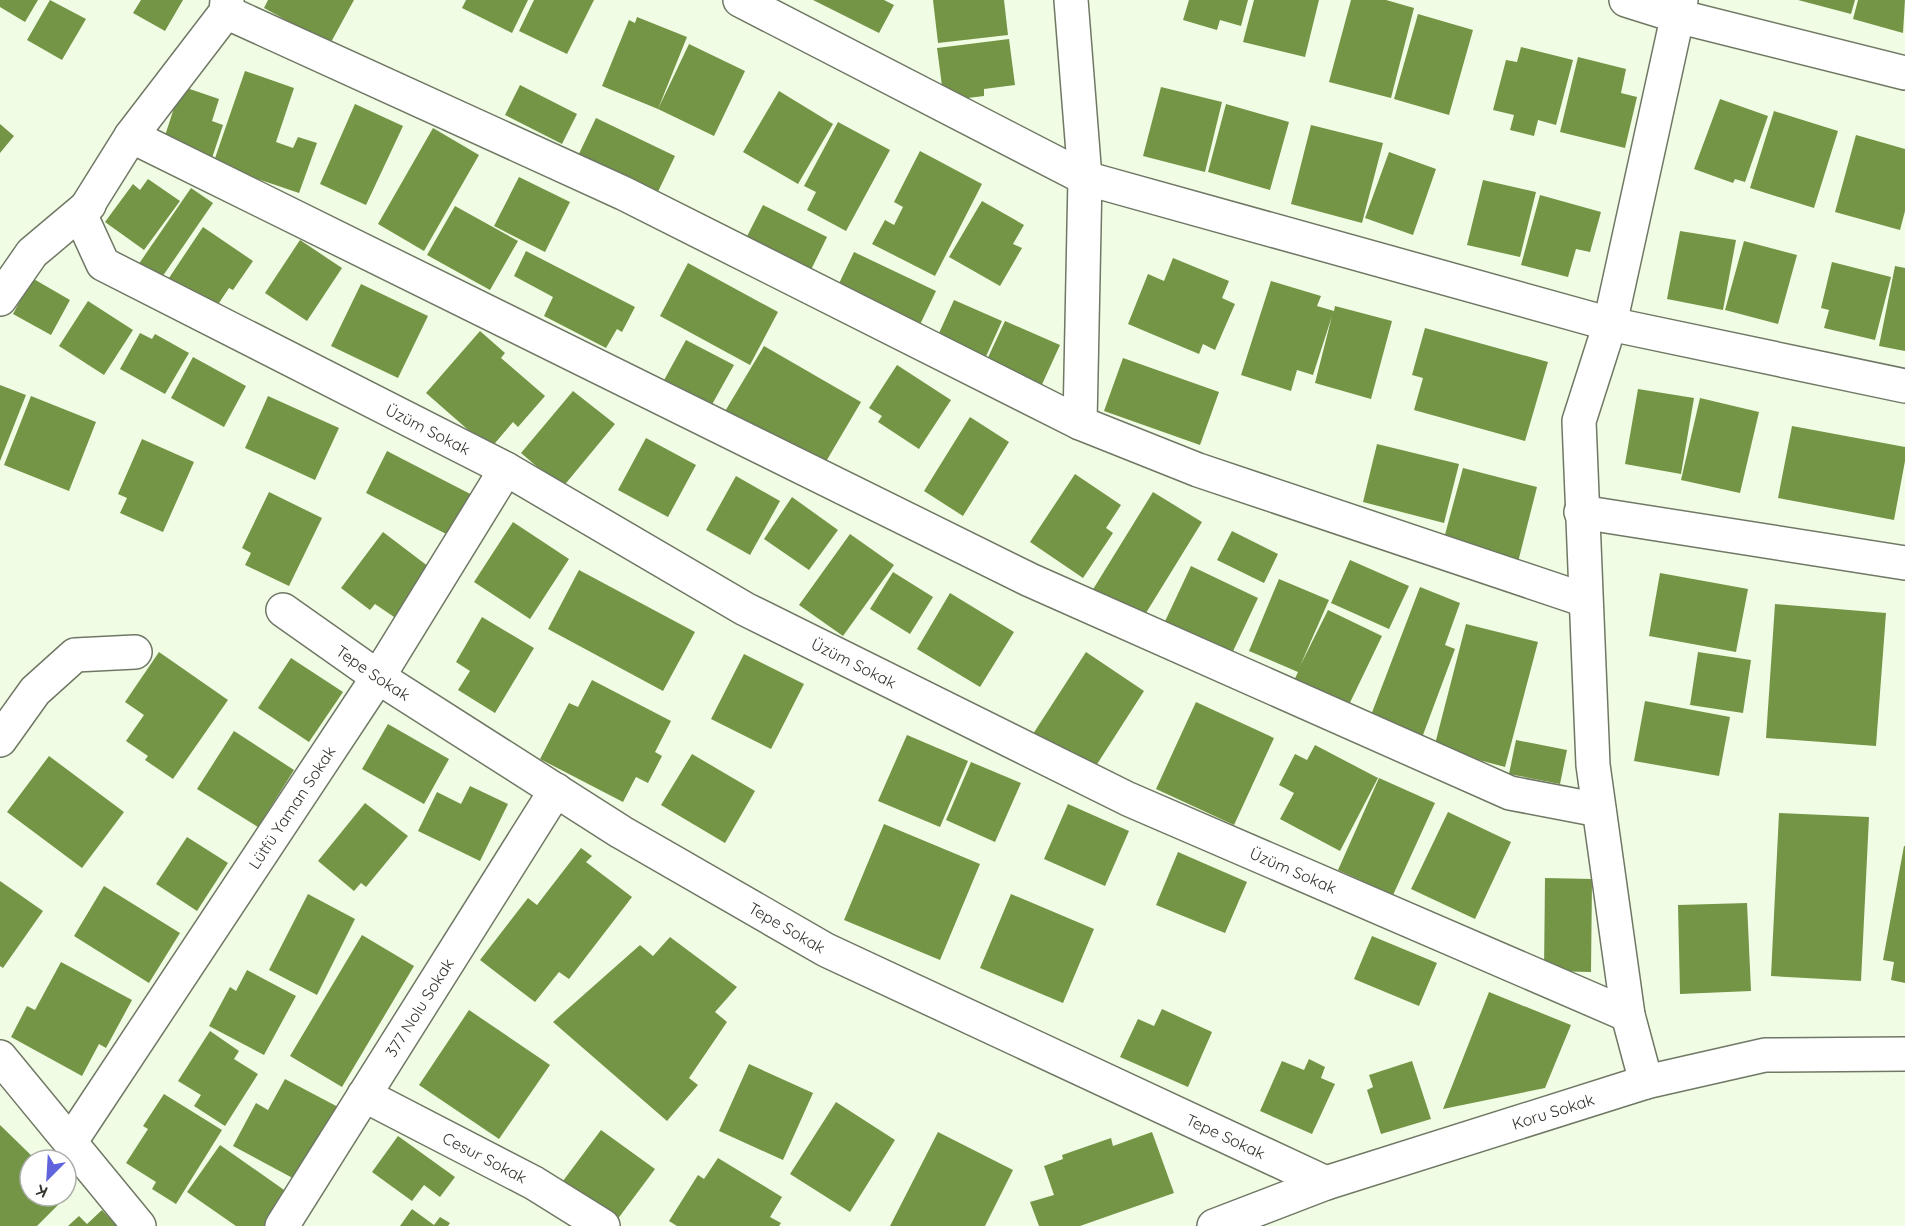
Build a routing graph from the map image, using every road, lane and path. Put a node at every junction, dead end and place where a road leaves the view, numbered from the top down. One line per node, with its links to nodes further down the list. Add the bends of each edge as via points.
1 (740, 0): 8 (street)
2 (1071, 0): 8 (street)
3 (1626, 0): 5 (street)
4 (226, 6): 7 (street); 13 (street, via 623,193)
5 (1679, 8): 6 (street); 11 (street)
6 (1905, 73)
7 (131, 136): 9 (street); 23 (street, via 1030,580 1510,793)
8 (1085, 178): 11 (street); 13 (street)
9 (89, 205): 10 (street, via 32,253); 14 (street, Üzüm Sokak, via 81,216 103,264)
10 (0, 299)
11 (1610, 324): 12 (street); 15 (street, via 1579,421)
12 (1905, 386)
13 (1080, 423): 17 (street, via 1198,470)
14 (506, 469): 20 (street, Lütfü Yaman Sokak); 24 (street, Üzüm Sokak, via 745,609 1128,799)
15 (1581, 512): 16 (street); 17 (street)
16 (1905, 563)
17 (1585, 600): 23 (street)
18 (283, 610): 20 (street, Tepe Sokak)
19 (135, 652): 21 (street, via 75,655 35,691)
20 (378, 677): 22 (street, Tepe Sokak); 29 (street, Lütfü Yaman Sokak)
21 (0, 740)
22 (556, 790): 28 (street, 377 Nolu Sokak); 30 (street, Tepe Sokak, via 826,950)
23 (1599, 810): 24 (street)
24 (1628, 1015): 27 (street)
25 (1905, 1054): 27 (street, Koru Sokak, via 1765,1055)
26 (0, 1057): 29 (street)
27 (1646, 1082): 30 (street, Koru Sokak)
28 (364, 1095): 32 (street, 377 Nolu Sokak); 33 (street, Cesur Sokak, via 534,1183)
29 (70, 1141): 31 (street)
30 (1326, 1183): 34 (street, Koru Sokak)
31 (139, 1226)
32 (282, 1226)
33 (603, 1226)
34 (1214, 1226)

